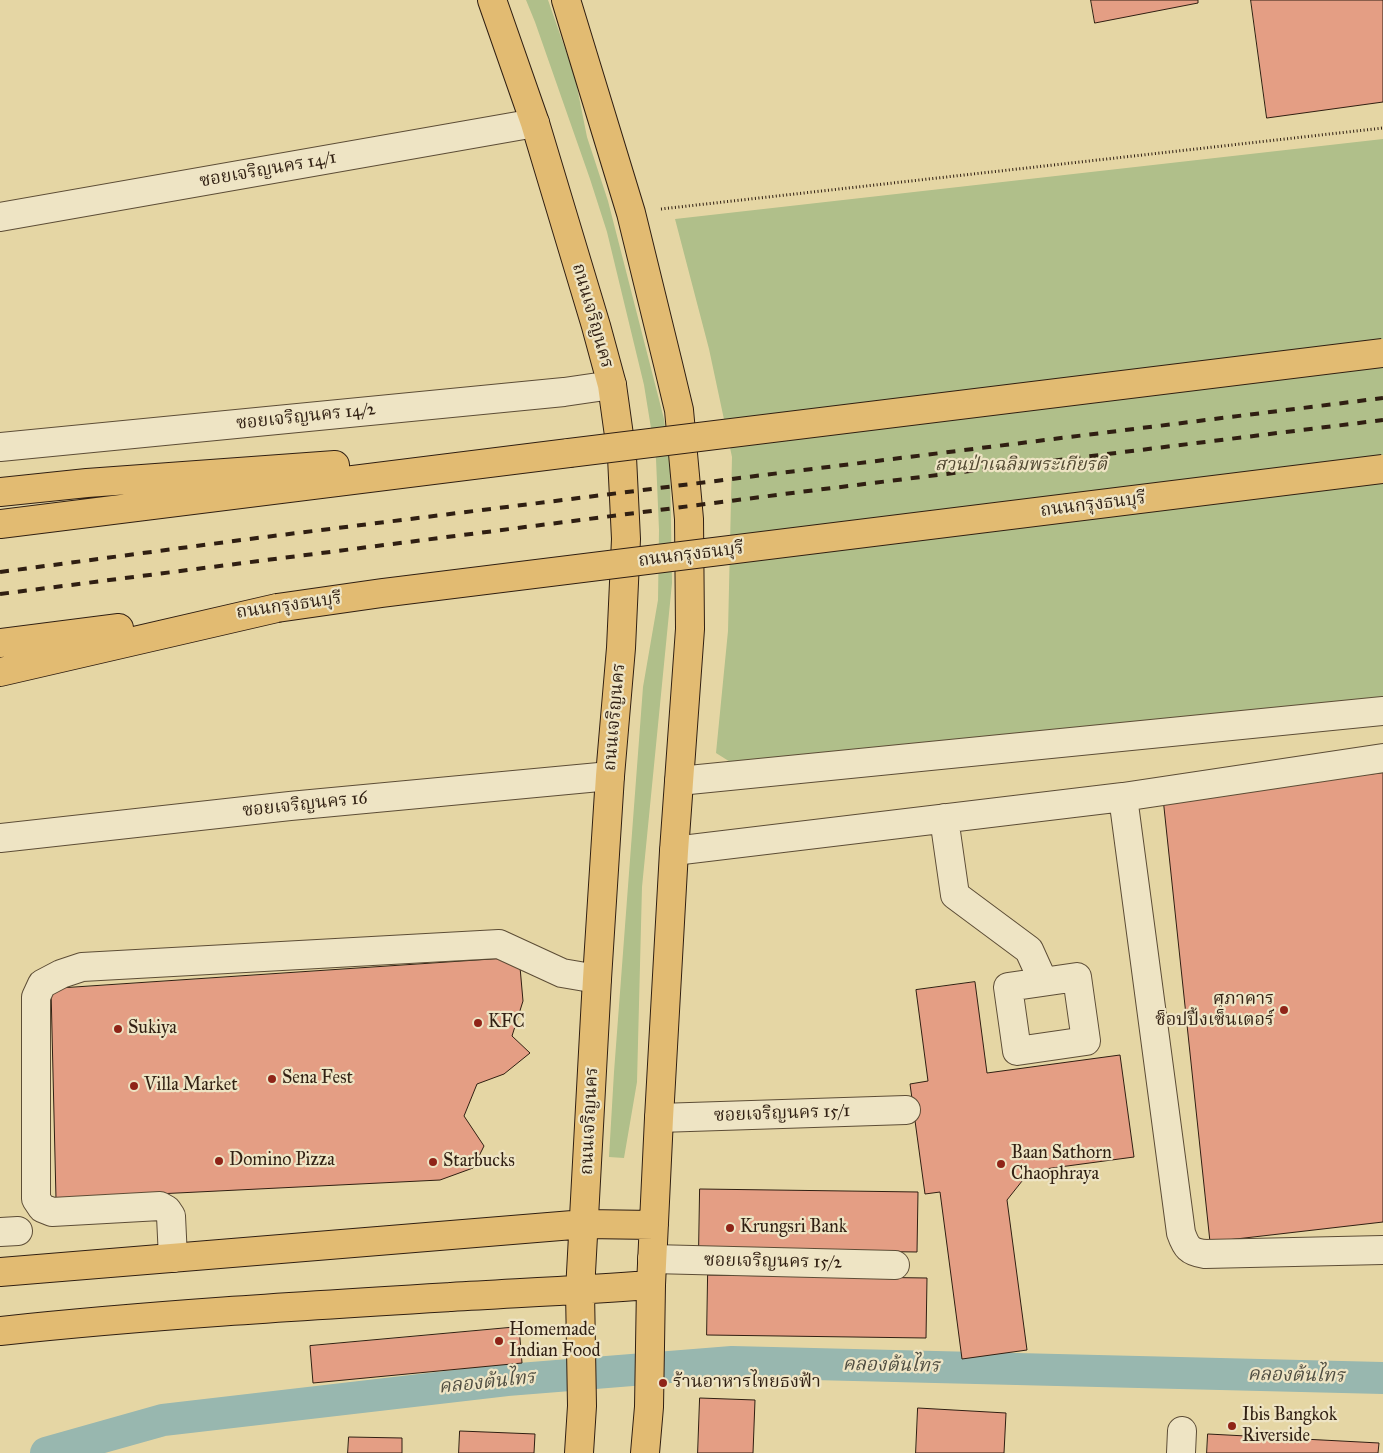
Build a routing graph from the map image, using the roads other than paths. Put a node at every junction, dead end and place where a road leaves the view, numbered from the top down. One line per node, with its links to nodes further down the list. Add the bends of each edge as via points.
1 (492, 0): 3 (main road, ถนนเจริญนคร)
2 (566, 0): 18 (main road, via 631,213 679,410 689,519 690,629)
3 (535, 123): 4 (street, ซอยเจริญนคร 14/1); 6 (main road, ถนนเจริญนคร)
4 (0, 217)
5 (1383, 353): 8 (main road, bridge)
6 (612, 384): 7 (street, ซอยเจริญนคร 14/2, via 564,392); 17 (main road, ถนนเจริญนคร, via 622,457 626,539)
7 (0, 447)
8 (569, 452): 10 (main road, via 277,469); 11 (main road)
9 (1383, 470): 12 (main road, ถนนกรุงธนบุรี, bridge)
10 (0, 492)
11 (0, 524)
12 (277, 608): 13 (main road, ถนนกรุงธนบุรี); 14 (main road)
13 (0, 643)
14 (0, 672)
15 (1383, 711): 18 (street)
16 (1383, 758): 19 (street)
17 (610, 776): 21 (street, ซอยเจริญนคร 16, via 299,805); 23 (main road, ถนนเจริญนคร)
18 (678, 781): 22 (main road)
19 (1123, 796): 20 (street); 29 (street, via 1186,1245 1194,1253 1205,1254)
20 (944, 818): 22 (street); 24 (street, via 955,895 1029,950)
21 (0, 838)
22 (674, 851): 26 (main road)
23 (597, 979): 27 (main road, ถนนเจริญนคร); 30 (street, via 562,973 499,944 82,967 42,984 36,997 36,1199 42,1208 52,1212 160,1206 170,1216)
24 (1043, 981)
25 (906, 1110): 26 (street, ซอยเจริญนคร 15/1)
26 (659, 1118): 28 (main road)
27 (585, 1224): 28 (main road); 30 (main road); 34 (main road, ถนนเจริญนคร)
28 (654, 1225): 33 (main road)
29 (1383, 1250)
30 (173, 1258): 32 (main road)
31 (895, 1265): 33 (street, ซอยเจริญนคร 15/2)
32 (0, 1272)
33 (651, 1272): 34 (main road); 37 (main road)
34 (580, 1291): 35 (main road, via 128,1318); 36 (main road, ถนนเจริญนคร, via 582,1406)
35 (0, 1331)
36 (579, 1453)
37 (645, 1453)

